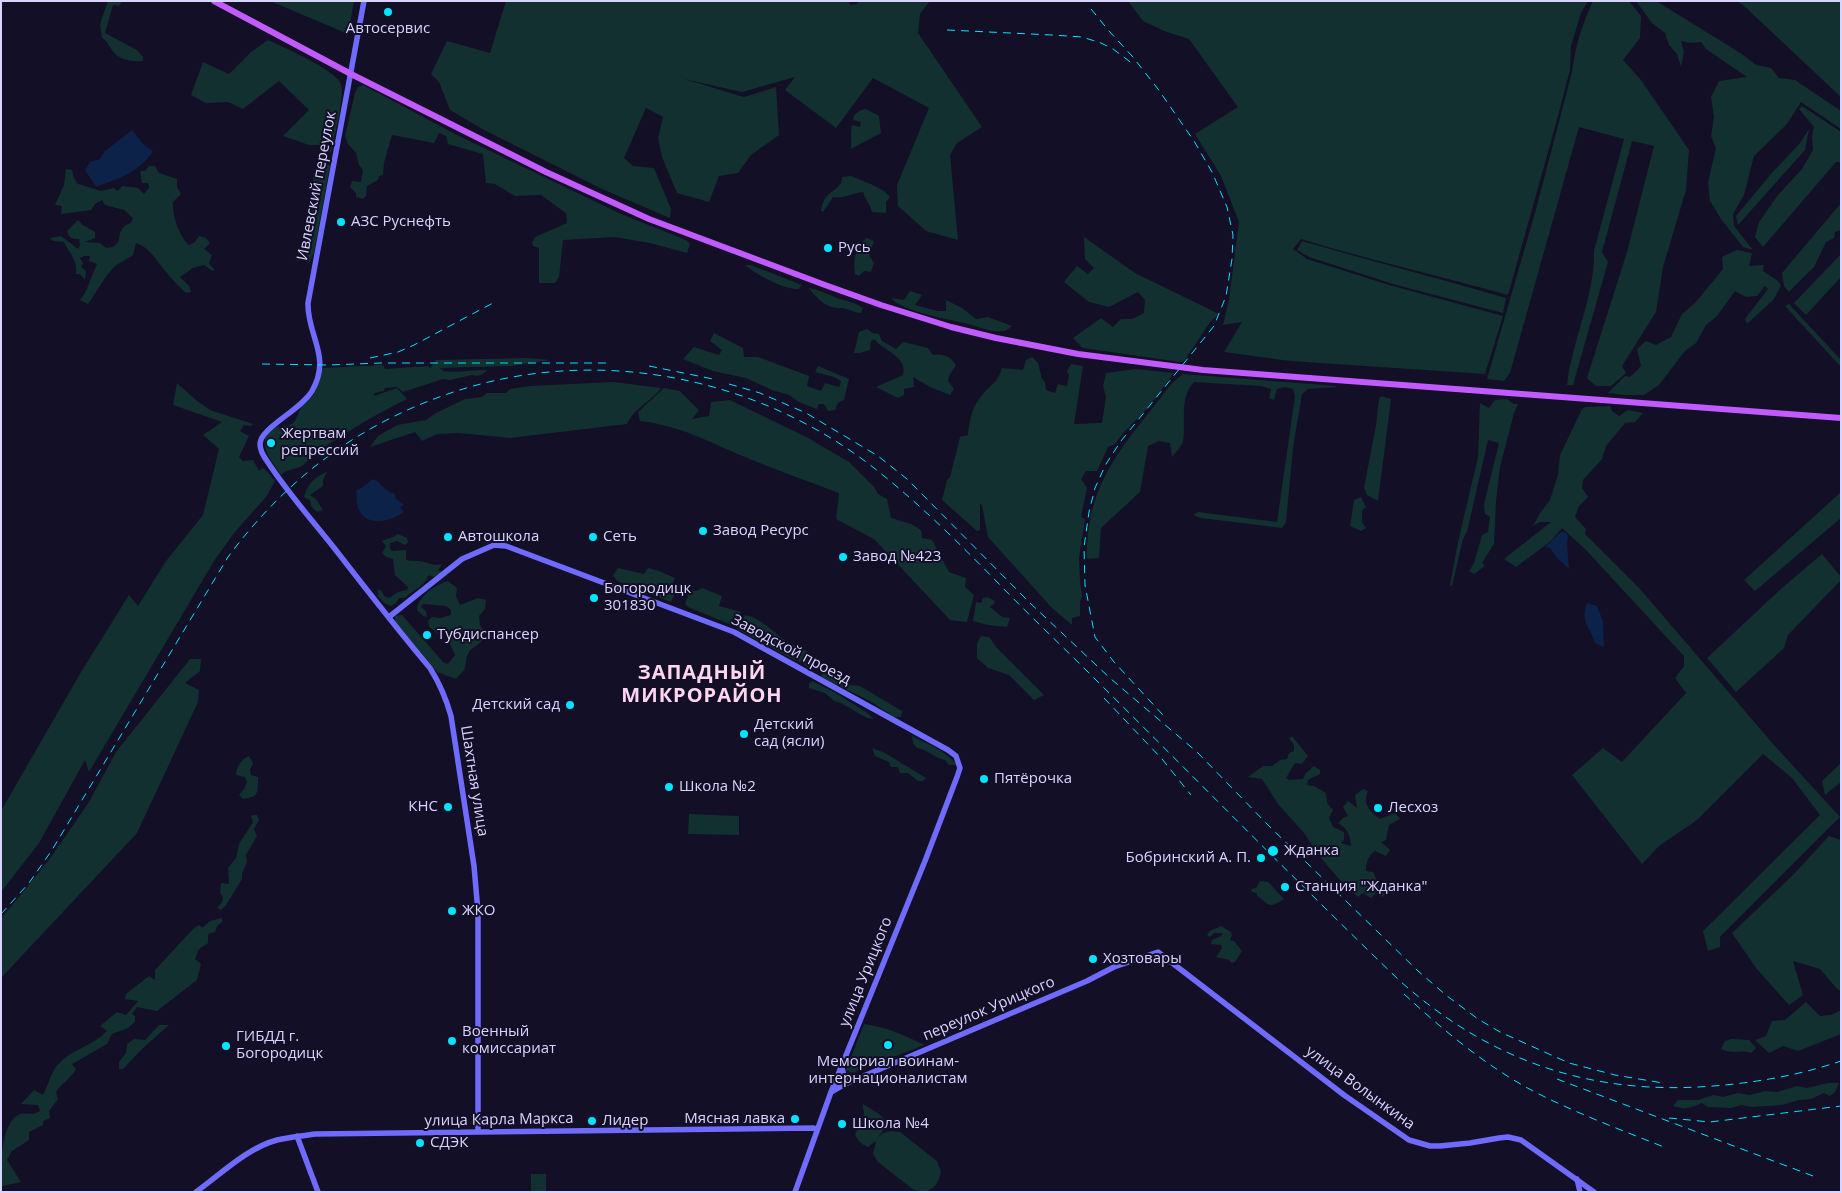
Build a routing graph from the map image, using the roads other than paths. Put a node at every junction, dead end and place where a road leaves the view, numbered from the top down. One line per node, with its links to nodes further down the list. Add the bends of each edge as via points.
1 (214, 1): 3 (main road)
2 (364, 1): 3 (street, Ивлевский переулок)
3 (350, 74): 4 (main road, via 546,172 649,219 881,305 996,338 1078,354 1204,370); 5 (street, Ивлевский переулок, via 308,303 319,353 318,378 304,402 268,429 260,445 267,461)
4 (1841, 418)
5 (288, 488): 6 (street, Шахтная улица)
6 (389, 617): 7 (street, Заводской проезд, via 462,559 494,545 506,546 734,632 948,750); 13 (street, Шахтная улица, via 438,680 451,716 478,902)
7 (959, 762): 9 (street, улица Урицкого, via 960,768 939,825)
8 (1158, 952): 10 (street, переулок Урицкого); 15 (street, улица Волынкина, via 1344,1095 1409,1140 1440,1146 1515,1138 1530,1145)
9 (842, 1068): 10 (street, via 848,1079); 11 (street, улица Урицкого)
10 (857, 1079): 11 (street, переулок Урицкого)
11 (831, 1092): 12 (street, улица Урицкого)
12 (817, 1130): 13 (street, улица Карла Маркса); 18 (street, улица Урицкого)
13 (478, 1132): 14 (street, улица Карла Маркса)
14 (298, 1136): 16 (street, улица Карла Маркса, via 276,1140 253,1150); 17 (street)
15 (1577, 1180): 19 (street); 20 (street, улица Волынкина)
16 (196, 1192)
17 (318, 1192)
18 (795, 1192)
19 (1580, 1192)
20 (1593, 1192)

